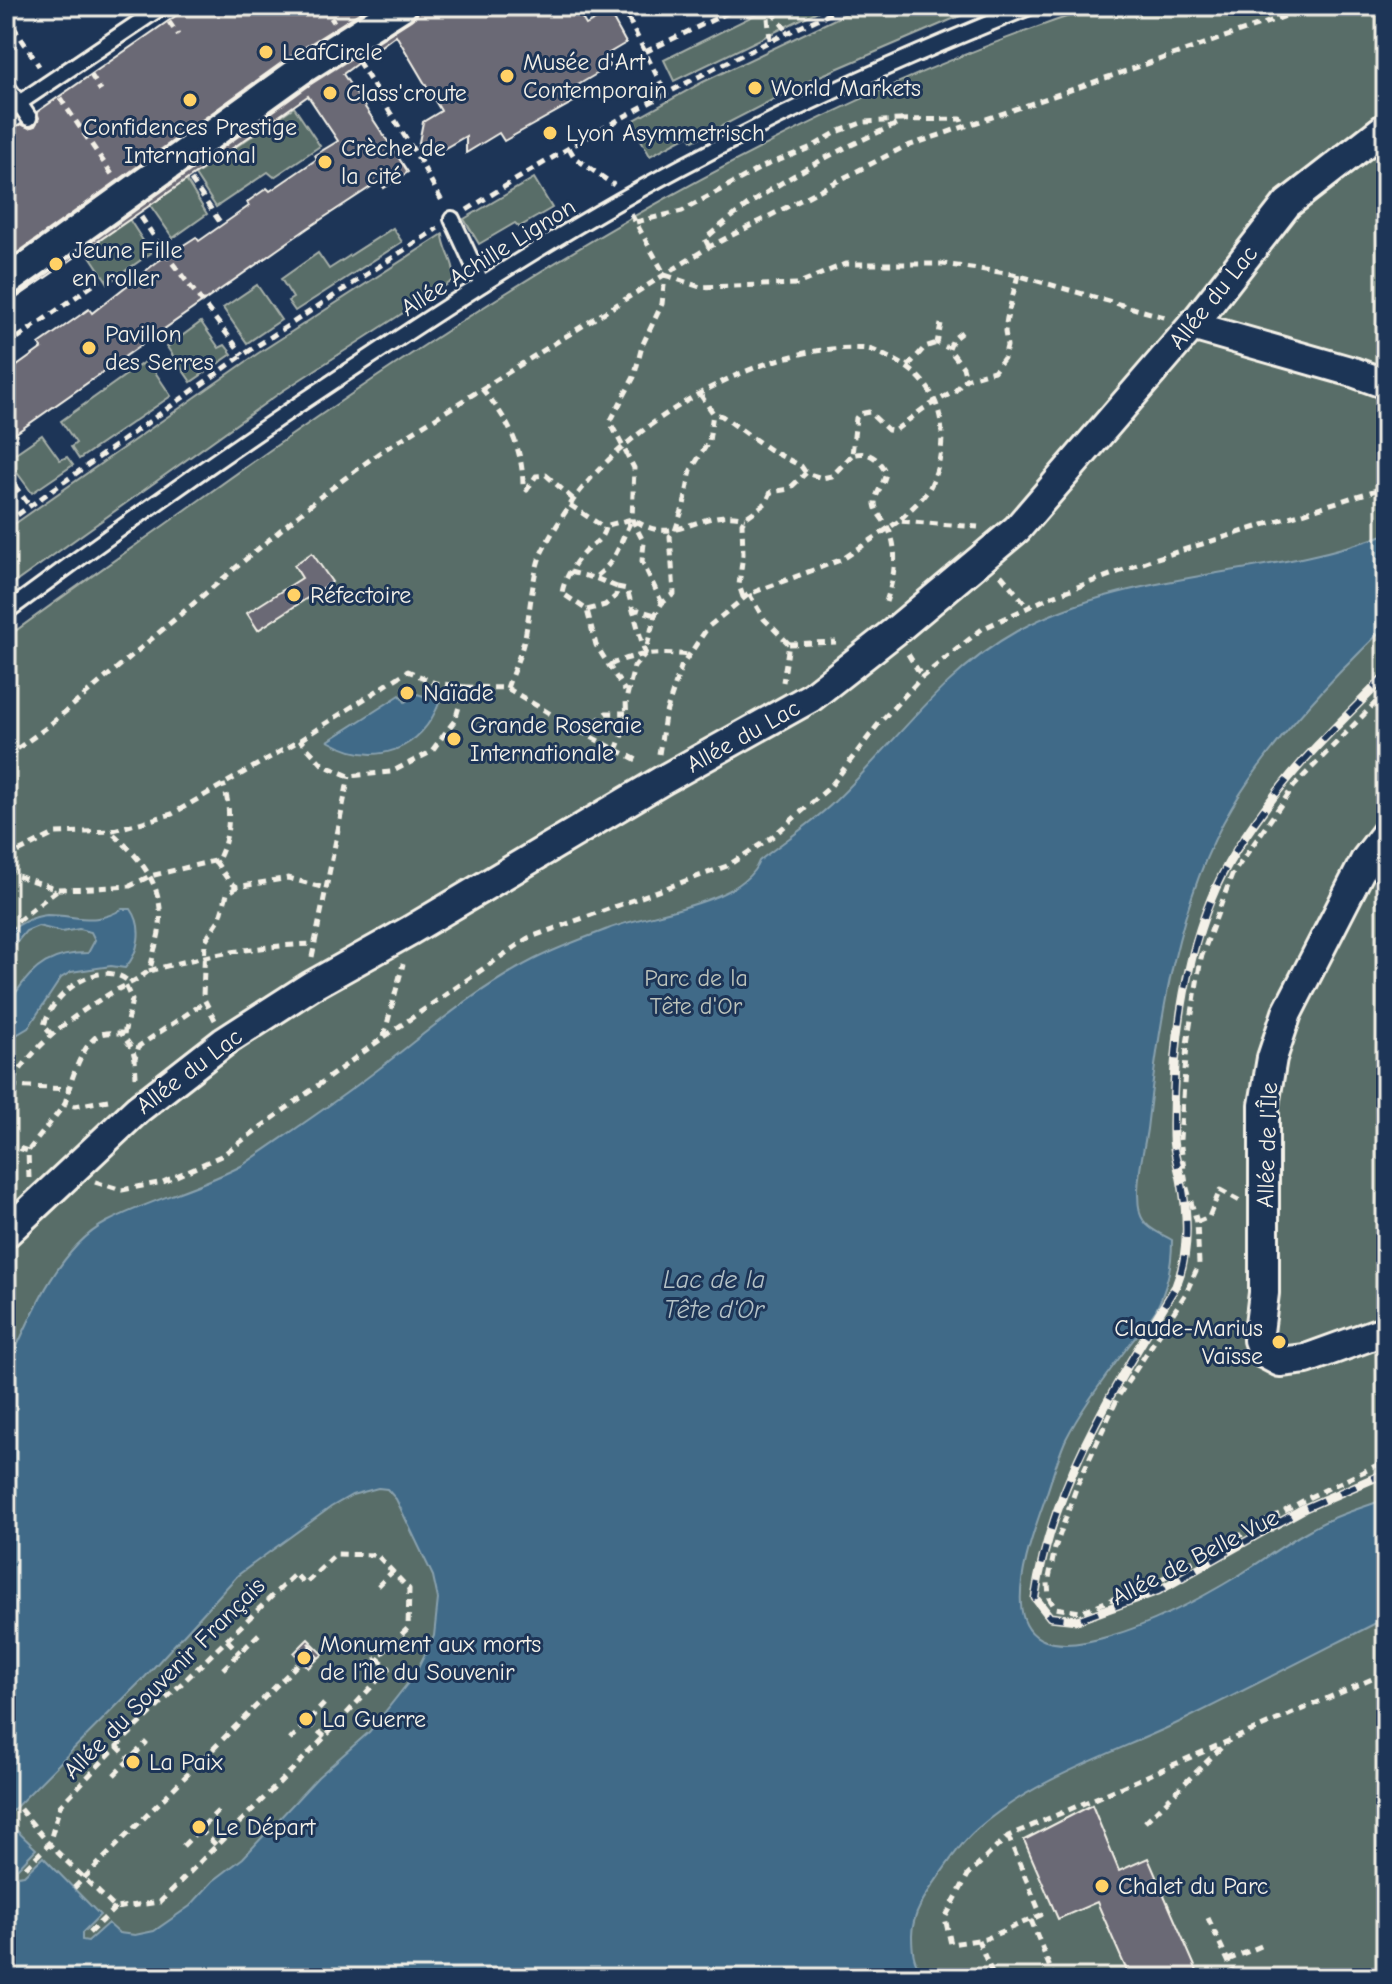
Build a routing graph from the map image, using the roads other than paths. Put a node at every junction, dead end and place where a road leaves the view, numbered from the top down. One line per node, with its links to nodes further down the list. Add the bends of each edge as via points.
1 (163, 6): 5 (lane)
2 (402, 6): 10 (street)
3 (1032, 6): 11 (lane, Allée Achille Lignon, via 789,111 644,187)
4 (7, 87): 5 (lane)
5 (19, 103): 6 (lane); 7 (lane)
6 (6, 113)
7 (29, 118)
8 (1386, 127): 12 (street, Allée du Lac, via 1287,204)
9 (452, 219): 11 (lane)
10 (6, 282)
11 (482, 284): 14 (lane, Allée Achille Lignon, via 126,522)
12 (1192, 326): 13 (street); 16 (street, Allée du Lac, via 1017,529 810,698 660,775 231,1038 134,1113)
13 (1386, 384)
14 (6, 612)
15 (1386, 833): 17 (street, Allée de l'Île, via 1366,859 1287,1013 1272,1058 1264,1105 1264,1293 1258,1340 1263,1353 1280,1362 1306,1359)
16 (6, 1233)
17 (1386, 1330)

